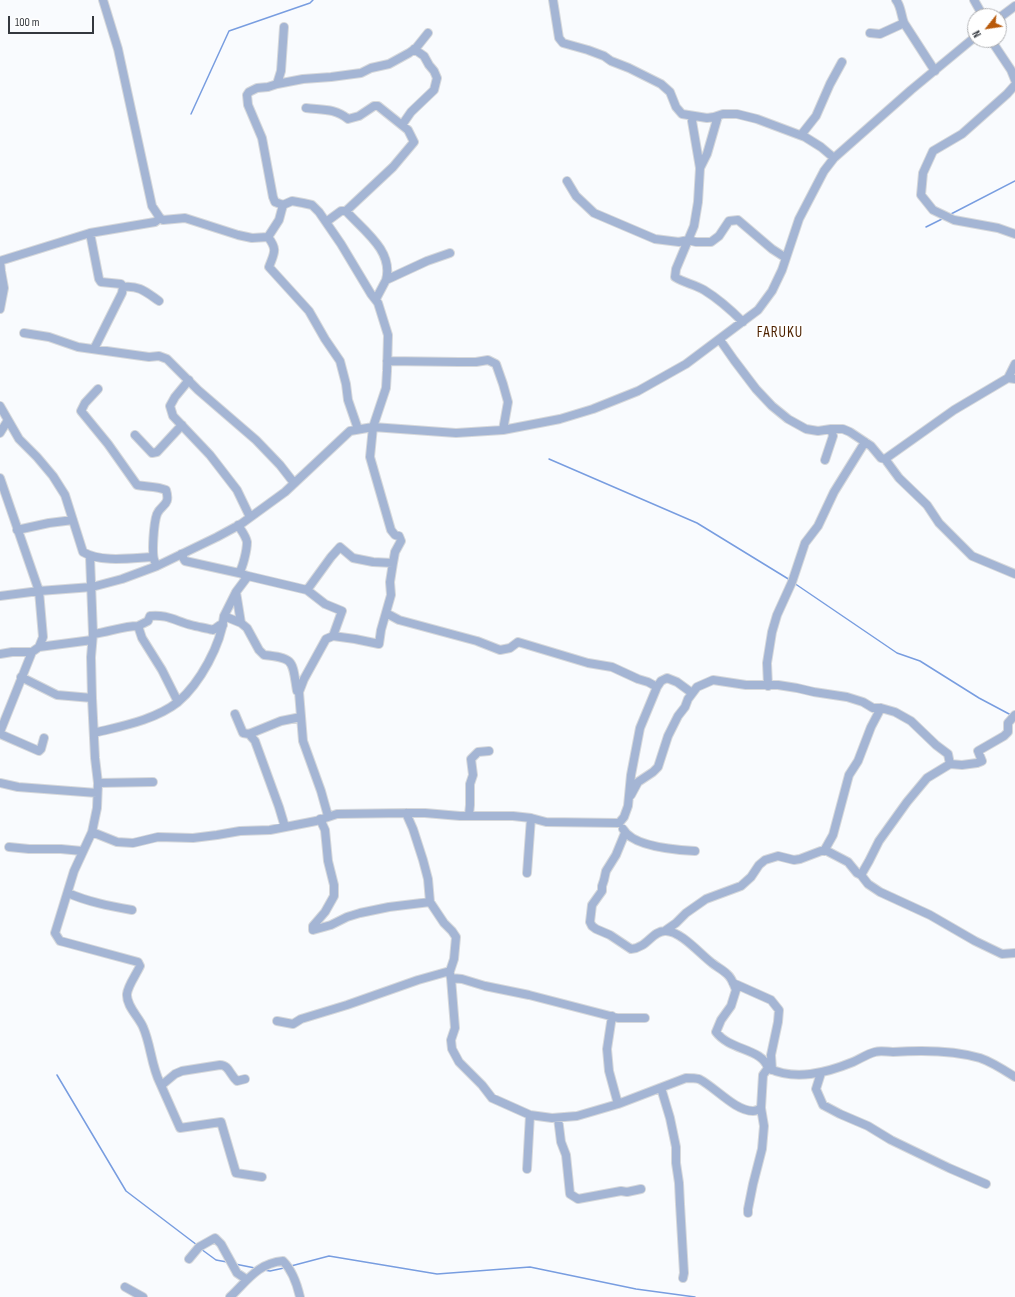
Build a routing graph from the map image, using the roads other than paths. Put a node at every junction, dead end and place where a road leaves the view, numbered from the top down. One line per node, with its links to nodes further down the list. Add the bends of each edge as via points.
1 (103, 0): 26 (street, via 118,49 152,206)
2 (553, 0): 17 (street, via 559,38 563,43 604,56 661,84 670,92 682,114)
3 (896, 0): 4 (street)
4 (904, 23): 7 (street, via 880,34); 12 (street)
5 (284, 27): 14 (street, via 282,71)
6 (428, 33): 10 (street)
7 (870, 33)
8 (967, 44): 12 (street)
9 (996, 48): 13 (street)
10 (414, 49): 14 (street, via 389,64 361,73); 19 (street, via 424,56 437,78 434,90 411,112)
11 (842, 62): 20 (street, via 816,116)
12 (934, 72): 21 (street)
13 (1015, 80)
14 (277, 84): 24 (street, via 268,88 258,88 247,95 248,105 262,138 273,197 275,202)
15 (1015, 85): 29 (street, via 962,134 933,151 923,173 921,194 933,210 954,220 998,228)
16 (306, 108): 19 (street, via 332,110 348,119 378,106)
17 (694, 116): 18 (street); 22 (street, via 692,121)
18 (718, 116): 20 (street, via 731,114 750,117); 22 (street, via 707,154)
19 (402, 125): 25 (street, via 408,130 414,142 393,167)
20 (801, 135): 21 (street)
21 (834, 158): 33 (street, via 824,171 799,219)
22 (700, 168): 31 (street, via 694,226)
23 (567, 181): 31 (street, via 576,196 594,213 655,239 679,242)
24 (283, 205): 27 (street, via 292,201 312,205); 30 (street, via 279,220)
25 (346, 211): 27 (street); 35 (street, via 378,246 387,261)
26 (160, 218): 28 (street, via 155,222); 30 (street, via 185,218 238,235 252,238)
27 (326, 222): 37 (street)
28 (90, 233): 34 (street); 36 (street, via 99,279 101,282 121,284)
29 (1015, 234)
30 (268, 237): 53 (street, via 275,249 269,267 309,311 340,361 348,400)
31 (688, 240): 33 (street, via 712,242 729,221 738,220); 40 (street, via 675,277 704,290)
32 (450, 252): 35 (street)
33 (786, 258): 40 (street, via 772,291 758,310)
34 (0, 261): 39 (street, via 4,288)
35 (386, 280): 37 (street)
36 (123, 287): 38 (street, via 140,288); 43 (street)
37 (376, 299): 44 (street, via 388,335)
38 (159, 301)
39 (0, 309)
40 (743, 322): 42 (street)
41 (24, 333): 43 (street)
42 (720, 340): 54 (street, via 756,389 788,419 818,431); 55 (street, via 686,364 638,391 560,419)
43 (94, 349): 47 (street, via 149,358 159,356 167,359)
44 (387, 361): 52 (street, via 386,388); 55 (street, via 488,360 496,364 508,402)
45 (1015, 364): 46 (street)
46 (1012, 378): 59 (street, via 954,410)
47 (189, 380): 51 (street, via 170,406 173,416); 62 (street, via 256,440)
48 (98, 389): 69 (street, via 81,411 137,485 166,490 168,497 165,505 157,514)
49 (0, 406): 50 (street)
50 (8, 420): 56 (street); 64 (street, via 19,439 53,476 65,495)
51 (182, 425): 57 (street, via 157,452 152,453); 63 (street, via 237,490)
52 (373, 427): 53 (street); 55 (street, via 456,433); 70 (street, via 370,457 391,530 401,541)
53 (358, 429): 62 (street, via 350,431 339,440)
54 (831, 429): 58 (street, via 843,429); 60 (street, via 833,436)
55 (503, 430)
56 (0, 433)
57 (135, 435)
58 (865, 442): 59 (street, via 881,458); 89 (street, via 834,492 818,526 805,543 772,632 767,663)
59 (886, 459): 73 (street, via 898,478 927,505 938,523 972,556)
60 (825, 460)
61 (0, 478): 66 (street)
62 (294, 483): 63 (street)
63 (250, 517): 65 (street)
64 (73, 520): 66 (street); 68 (street, via 83,552)
65 (238, 525): 67 (street); 72 (street, via 247,542 244,566)
66 (18, 530): 77 (street)
67 (181, 554): 71 (street); 72 (street, via 185,561)
68 (90, 557): 69 (street); 75 (street)
69 (153, 557): 71 (street)
70 (392, 563): 76 (street, via 353,558 340,547); 80 (street, via 391,595)
71 (157, 566): 75 (street)
72 (239, 573): 74 (street)
73 (1015, 574)
74 (248, 576): 76 (street); 78 (street)
75 (92, 587): 77 (street); 85 (street)
76 (307, 590): 84 (street, via 325,604 342,611)
77 (39, 591): 79 (street); 86 (street, via 43,637)
78 (236, 592): 81 (street); 82 (street)
79 (0, 596)
80 (386, 613): 84 (street, via 379,644); 90 (street, via 399,620 500,650 510,648 518,642 588,663 612,667)
81 (223, 621): 82 (street); 83 (street, via 213,630 159,614 150,616 148,621); 94 (street, via 219,640 209,659)
82 (241, 624): 91 (street, via 264,655 282,656 288,660 293,666)
83 (138, 626): 85 (street, via 128,626); 94 (street, via 142,638)
84 (334, 636): 91 (street, via 326,639)
85 (93, 637): 86 (street); 93 (street)
86 (35, 650): 87 (street); 88 (street)
87 (0, 654)
88 (21, 678): 93 (street, via 57,695); 99 (street)
89 (768, 686): 92 (street, via 713,680 697,687); 95 (street, via 797,688 863,702 872,708)
90 (657, 687): 92 (street, via 667,678); 109 (street, via 640,728)
91 (299, 692): 98 (street)
92 (692, 693): 109 (street, via 668,736 658,767 638,782)
93 (92, 698): 100 (street)
94 (178, 702): 100 (street, via 168,710)
95 (881, 708): 104 (street, via 911,721 948,754); 120 (street, via 850,775 833,835)
96 (235, 714): 101 (street, via 243,733)
97 (1015, 715): 104 (street, via 1008,723 1008,732 1004,736 978,750 982,761 977,764)
98 (300, 717): 101 (street, via 281,721); 112 (street, via 303,741 321,791)
99 (0, 733): 102 (street, via 39,751)
100 (94, 733): 107 (street)
101 (249, 734): 115 (street, via 255,741)
102 (44, 738)
103 (490, 751): 111 (street, via 478,752 472,759)
104 (950, 764): 123 (street, via 927,778 907,802 879,841)
105 (153, 782): 107 (street)
106 (0, 783): 108 (street, via 18,787)
107 (98, 783): 108 (street)
108 (97, 792): 116 (street)
109 (629, 799): 114 (street, via 624,817)
110 (406, 813): 111 (street); 112 (street, via 337,814); 125 (street, via 414,828 423,860)
111 (469, 815): 113 (street)
112 (324, 818): 115 (street); 125 (street, via 334,896 313,926 313,930 331,926 360,913)
113 (531, 818): 114 (street, via 546,822); 122 (street)
114 (619, 823): 117 (street)
115 (285, 827): 116 (street, via 203,837 158,837 133,843 117,842)
116 (92, 832): 121 (street)
117 (625, 833): 119 (street, via 646,845); 127 (street, via 606,872 602,891 592,905 590,922 596,929 631,949 642,946)
118 (8, 847): 121 (street)
119 (695, 851)
120 (824, 851): 123 (street, via 848,862); 127 (street, via 794,860 778,856 765,860 741,886 706,899)
121 (82, 852): 124 (street)
122 (527, 873)
123 (861, 875): 128 (street, via 868,884 880,892 930,915 975,941 1002,954)
124 (68, 893): 126 (street, via 97,903); 138 (street, via 55,933 60,941 128,958 138,962 140,966 129,987 128,1003 143,1027)
125 (430, 902): 129 (street, via 456,938)
126 (132, 910)
127 (666, 930): 130 (street, via 699,950 727,974)
128 (1015, 953)
129 (450, 974): 131 (street, via 485,986); 133 (street, via 418,980 301,1019 293,1024); 142 (street, via 455,1028 452,1049 459,1062 492,1098)
130 (733, 983): 134 (street, via 772,1000 779,1010); 134 (street, via 736,990 731,1006 716,1032 726,1042 763,1058)
131 (612, 1016): 132 (street); 140 (street, via 607,1049 609,1071)
132 (645, 1018)
133 (277, 1021)
134 (770, 1069): 135 (street, via 795,1074); 141 (street, via 763,1075)
135 (821, 1073): 136 (street, via 877,1051 906,1050 964,1054 982,1059); 146 (street, via 816,1089 823,1105)
136 (1015, 1077)
137 (245, 1078): 138 (street, via 237,1081 231,1076 228,1068 220,1065 182,1070 163,1084)
138 (160, 1083): 145 (street, via 180,1128 221,1122 236,1173)
139 (661, 1088): 140 (street); 141 (street, via 682,1078 697,1078 737,1106 754,1112); 150 (street, via 676,1147)
140 (618, 1104): 143 (street, via 577,1116)
141 (761, 1108): 148 (street, via 764,1126 762,1149)
142 (530, 1115): 143 (street); 144 (street)
143 (558, 1118): 147 (street, via 561,1142 566,1155 570,1194 578,1200)
144 (527, 1169)
145 (262, 1177)
146 (986, 1184)
147 (641, 1189)
148 (748, 1213)
149 (189, 1259): 151 (street, via 200,1247 215,1238 237,1273)
150 (683, 1278)
151 (246, 1279): 154 (street); 155 (street, via 272,1262 283,1261 288,1266)
152 (126, 1287): 153 (street)
153 (143, 1297)
154 (230, 1297)
155 (300, 1297)

